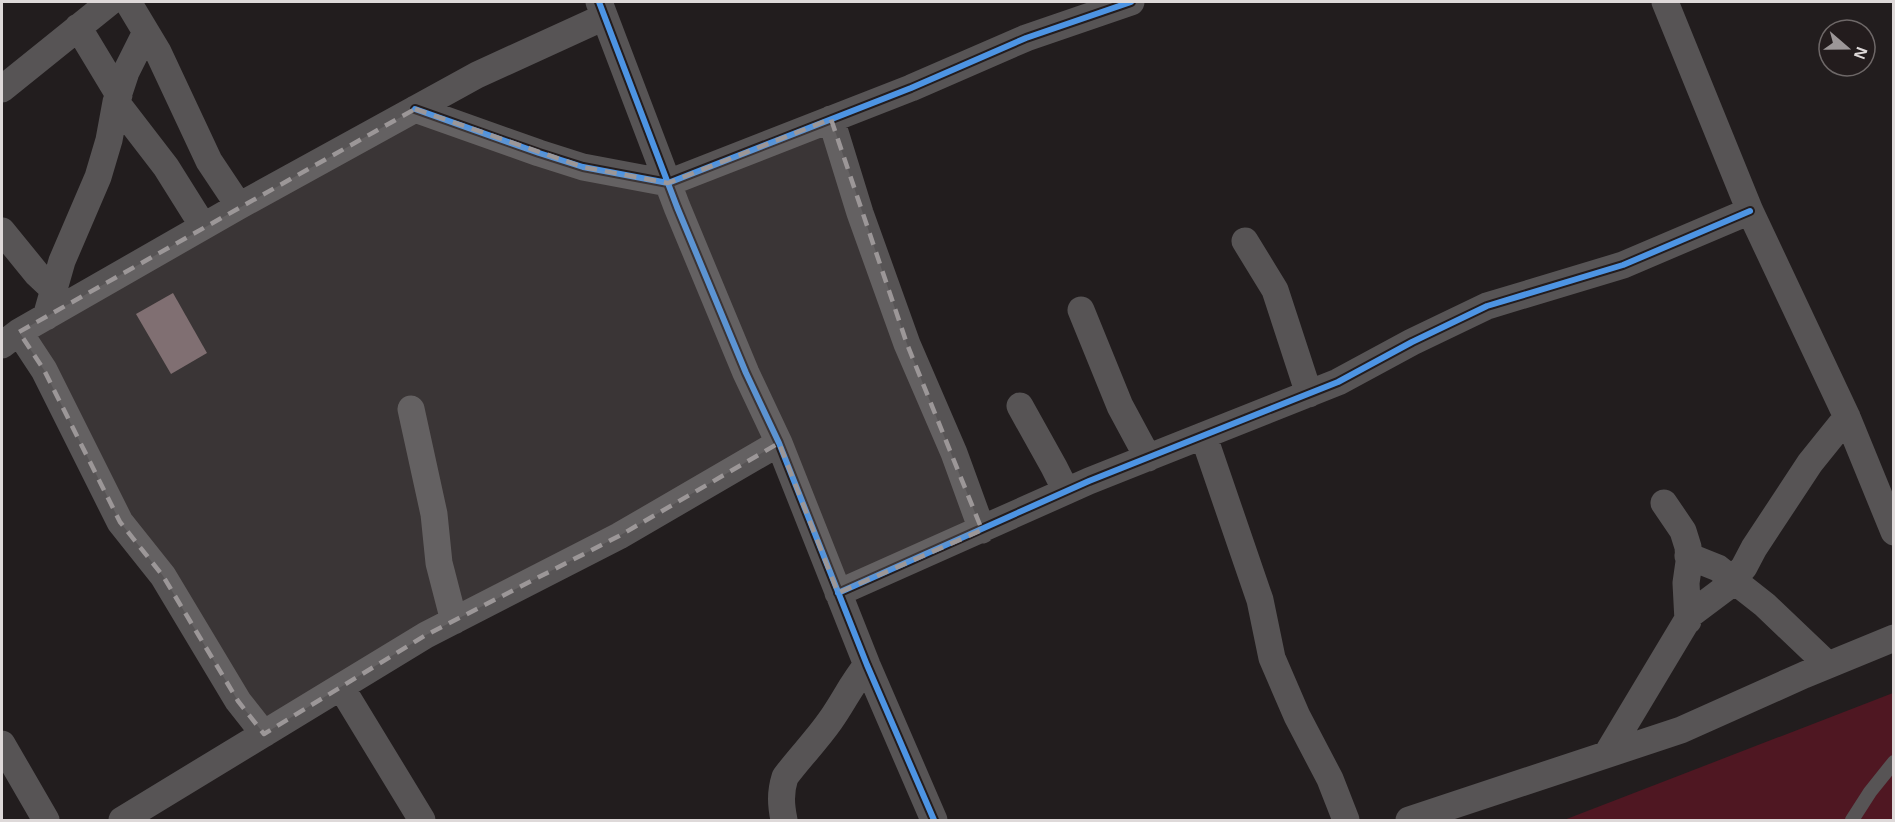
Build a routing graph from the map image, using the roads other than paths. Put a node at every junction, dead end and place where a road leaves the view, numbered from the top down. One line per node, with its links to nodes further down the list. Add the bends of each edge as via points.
1 (110, 2): 6 (street)
2 (128, 2): 7 (street)
3 (1131, 2): 11 (street, via 1026,38)
4 (1665, 2): 14 (street)
5 (601, 9): 10 (street); 12 (street)
6 (78, 27): 8 (street); 9 (street)
7 (146, 32): 9 (street); 13 (street, via 209,161)
8 (2, 89)
9 (117, 98): 15 (street); 18 (street, via 98,177 62,261)
10 (415, 109): 12 (street, via 583,167); 13 (street)
11 (831, 119): 12 (street); 31 (street, via 907,344)
12 (668, 183): 27 (street, via 746,374)
13 (239, 206): 15 (street)
14 (1750, 211): 22 (street, via 1623,265 1487,306); 25 (street)
15 (203, 226): 20 (street)
16 (2, 231): 18 (street)
17 (1245, 241): 22 (street, via 1275,290)
18 (54, 290): 20 (street)
19 (1081, 310): 28 (street, via 1120,406)
20 (46, 317): 21 (street)
21 (10, 338): 42 (street, via 44,370 120,522 163,576 237,700)
22 (1309, 394): 26 (street)
23 (1020, 406): 29 (street)
24 (411, 409): 36 (street)
25 (1847, 417): 32 (street); 34 (street, via 1810,463)
26 (1204, 437): 28 (street); 51 (street, via 1260,600 1272,658)
27 (779, 442): 35 (street); 36 (street, via 619,536)
28 (1148, 458): 29 (street)
29 (1066, 491): 31 (street)
30 (1664, 503): 33 (street, via 1683,531)
31 (982, 530): 35 (street)
32 (1893, 532)
33 (1688, 556): 34 (street, via 1718,568); 37 (street)
34 (1732, 580): 37 (street, via 1691,614); 40 (street, via 1765,605)
35 (838, 593): 39 (street)
36 (454, 621): 41 (street)
37 (1688, 621): 44 (street)
38 (1893, 638): 40 (street)
39 (867, 665): 49 (street, via 829,723 785,777 781,788); 50 (street)
40 (1828, 665): 44 (street, via 1681,730)
41 (341, 687): 42 (street); 48 (street)
42 (264, 734): 47 (street)
43 (2, 744): 46 (street)
44 (1607, 754): 52 (street)
45 (1893, 762): 53 (lane)
46 (46, 820)
47 (122, 820)
48 (422, 820)
49 (784, 820)
50 (934, 820)
51 (1346, 820)
52 (1409, 820)
53 (1852, 820)

